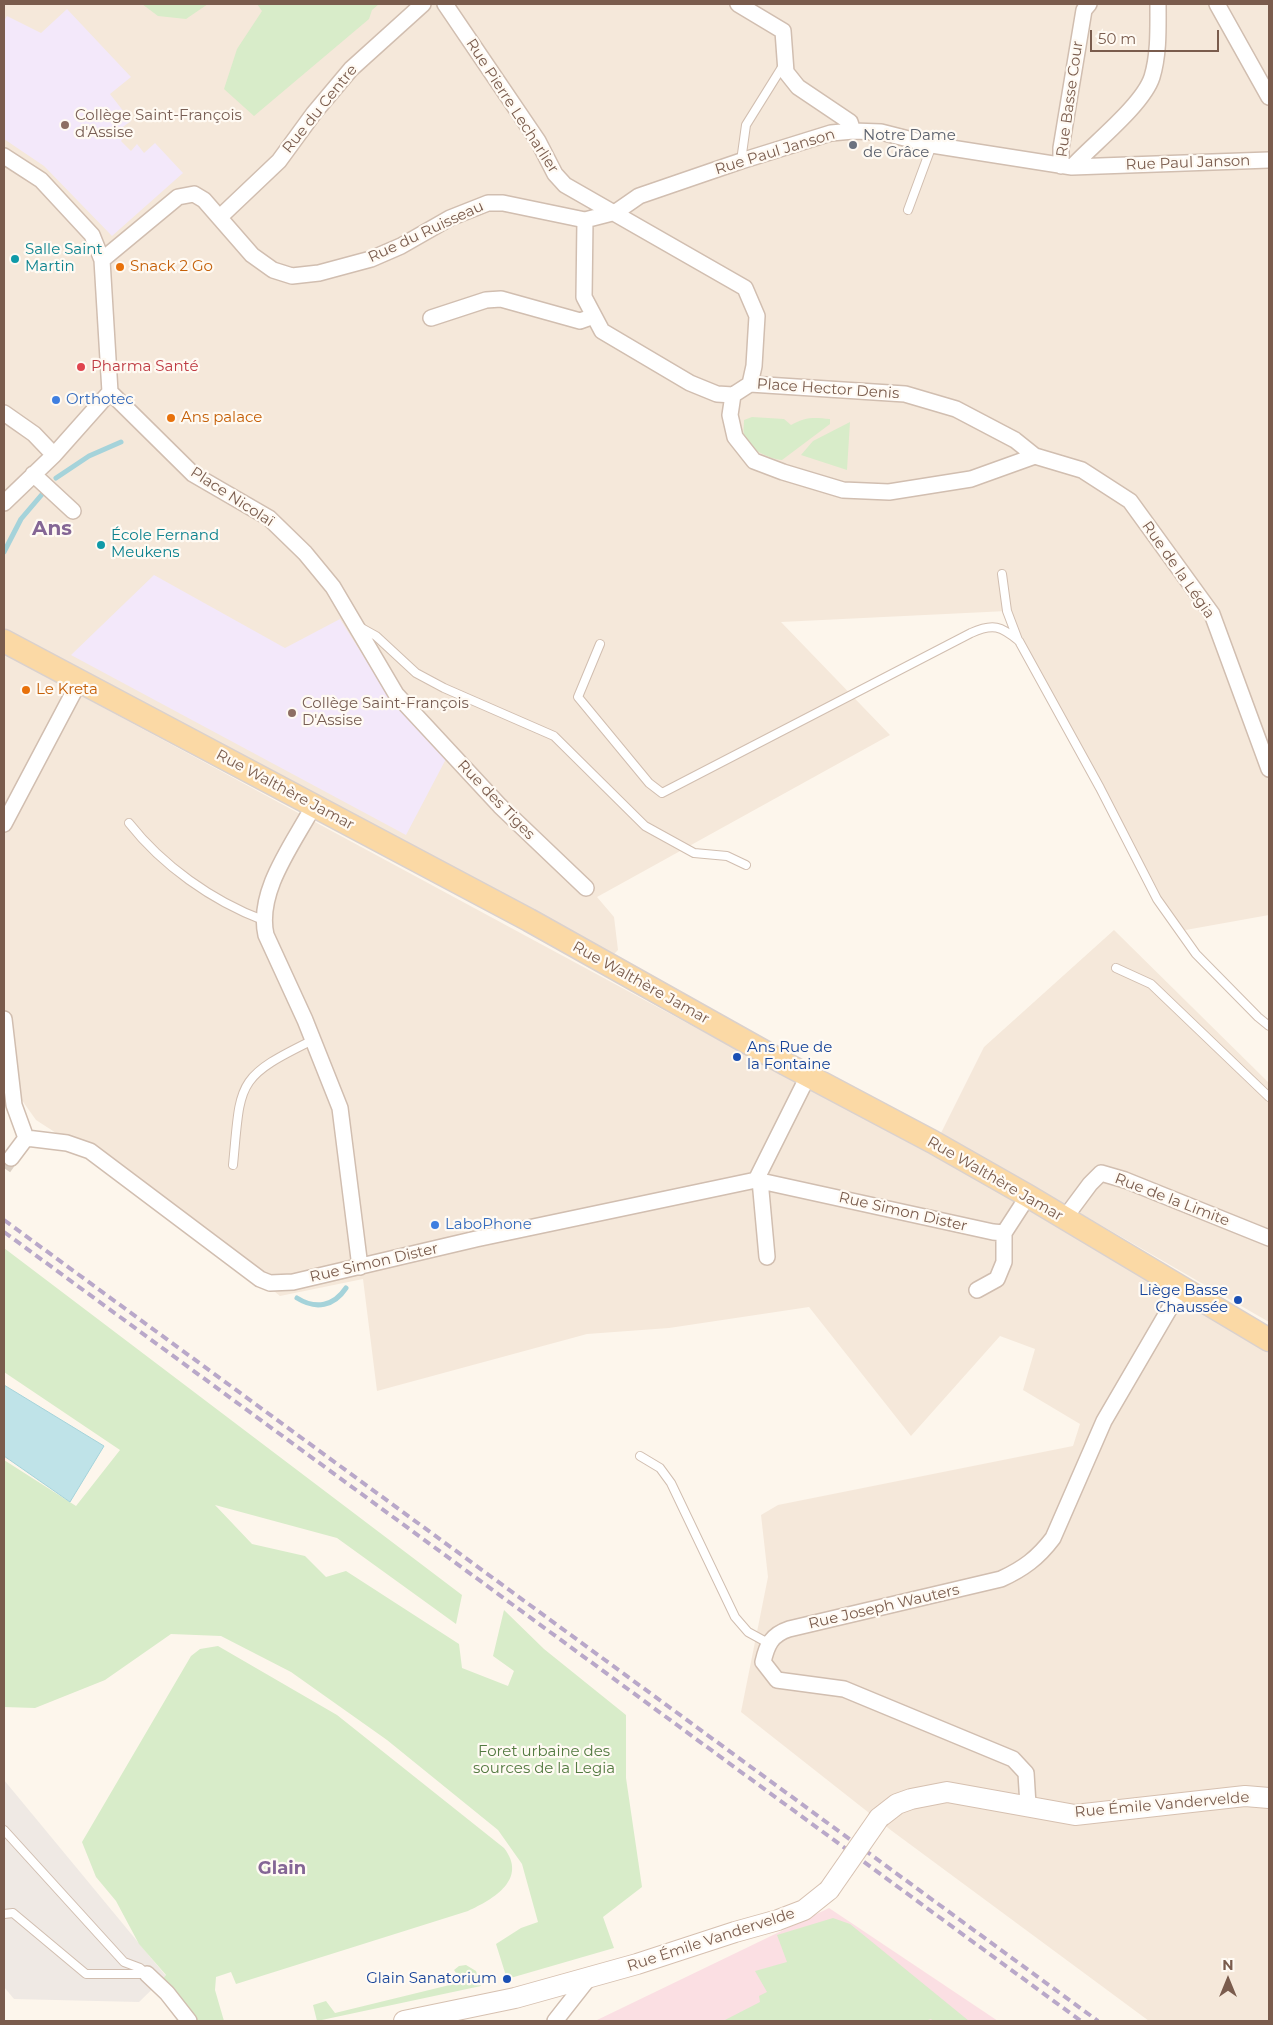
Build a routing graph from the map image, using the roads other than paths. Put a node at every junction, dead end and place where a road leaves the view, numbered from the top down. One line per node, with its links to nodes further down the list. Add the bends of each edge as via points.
1 (423, 4): 17 (street, Rue du Centre, via 351,69 279,161)
2 (445, 4): 16 (street, Rue Pierre Lecharlier, via 565,185)
3 (738, 4): 7 (street, via 784,31)
4 (1090, 4): 14 (street, Rue Basse Cour, via 1084,10 1061,148)
5 (1158, 4): 14 (street, Rue Basse Cour, via 1157,45 1151,78 1128,112)
6 (1217, 4): 8 (street)
7 (785, 62): 9 (street, via 786,72 798,87 850,122); 13 (lane, via 746,125)
8 (1269, 97)
9 (853, 131): 10 (street, Rue Paul Janson, via 881,132); 13 (street, Rue Paul Janson, via 831,133)
10 (932, 145): 14 (street, Rue Paul Janson); 15 (lane)
11 (4, 156): 19 (street, via 40,180 85,225)
12 (1269, 160): 14 (street, Rue Paul Janson)
13 (741, 161): 16 (street, Rue Paul Janson, via 639,196)
14 (1066, 166)
15 (908, 210)
16 (616, 212): 18 (street, Rue du Ruisseau); 22 (street, via 745,288 757,316)
17 (220, 217): 18 (street, Rue du Ruisseau, via 252,255 265,265 292,276 371,260 450,218 488,203 503,203); 19 (street, Rue du Ruisseau, via 194,194 178,197)
18 (584, 220): 20 (street, via 584,297)
19 (102, 260): 23 (street)
20 (594, 316): 21 (street, via 580,321 501,299 486,300); 24 (street, via 602,331 669,372 717,394)
21 (431, 318)
22 (750, 384): 24 (street, Place Hector Denis); 27 (street, Place Hector Denis, via 905,394 930,399 1015,440)
23 (110, 392): 26 (street); 32 (street, Place Nicolaï, via 193,474 269,518 305,553 333,587)
24 (733, 395): 27 (street, via 730,416 735,437 754,461 843,490 889,492 971,479)
25 (4, 413): 26 (street, via 34,434)
26 (54, 455): 28 (street)
27 (1035, 456): 38 (street, Rue de la Légia, via 1082,470 1130,501 1212,614)
28 (33, 474): 29 (street); 30 (street)
29 (4, 503)
30 (73, 512)
31 (1002, 574): 34 (lane, via 1007,611)
32 (354, 624): 37 (street, Place Nicolaï, via 383,675); 42 (lane, via 369,631 416,673 554,736 645,826 694,853 727,856)
33 (4, 641): 36 (main road, Rue Walthère Jamar)
34 (1019, 641): 35 (lane, via 1003,628 985,627 662,793 649,783 578,697); 47 (lane, via 1157,899 1196,954)
35 (600, 644)
36 (79, 682): 39 (main road, Rue Walthère Jamar); 41 (street)
37 (409, 710): 43 (street, Rue des Tiges, via 500,806)
38 (1269, 769)
39 (314, 805): 44 (street, via 274,879); 49 (main road, Rue Walthère Jamar, via 529,920)
40 (129, 823): 44 (lane, via 156,852 202,888 240,912)
41 (4, 824)
42 (746, 865)
43 (586, 888)
44 (263, 920): 48 (street, via 266,935)
45 (1116, 968): 50 (lane, via 1151,984)
46 (4, 1018): 51 (street, via 14,1105)
47 (1269, 1026)
48 (313, 1040): 53 (lane, via 270,1062 247,1082 239,1100); 60 (street, via 342,1118)
49 (808, 1076): 54 (street); 55 (main road, Rue Walthère Jamar)
50 (1269, 1097)
51 (26, 1138): 52 (street); 60 (street, Rue Simon Dister, via 67,1143 90,1151 234,1261 270,1283 293,1282)
52 (12, 1158)
53 (233, 1165)
54 (758, 1180): 57 (street, Rue Simon Dister); 59 (street); 60 (street, Rue Simon Dister)
55 (1028, 1196): 56 (main road, Rue Walthère Jamar); 57 (street)
56 (1064, 1219): 58 (street, Rue de la Limite, via 1101,1173); 61 (main road, Rue Walthère Jamar)
57 (1004, 1233): 62 (street, via 1004,1262 997,1279)
58 (1269, 1238)
59 (767, 1257)
60 (360, 1266)
61 (1181, 1289): 63 (main road, Rue Walthère Jamar); 65 (street, Rue Joseph Wauters, via 1104,1421 1053,1538 1042,1554 1001,1580 789,1629 778,1632)
62 (976, 1290)
63 (1269, 1340)
64 (640, 1456): 65 (lane, via 660,1468 671,1483 735,1617 748,1632)
65 (768, 1643): 67 (street, via 763,1662 776,1680 844,1689 1013,1759 1026,1773)
66 (1269, 1798): 67 (main road, Rue Émile Vandervelde, via 1244,1796 1075,1815)
67 (1028, 1805): 71 (main road, Rue Émile Vandervelde, bridge, via 947,1792 897,1804 879,1818 829,1890 804,1910)
68 (4, 1830): 70 (lane, via 124,1962)
69 (4, 1914): 70 (lane, via 13,1913 86,1974)
70 (147, 1974): 72 (street)
71 (588, 1979): 73 (main road, Rue Émile Vandervelde, via 516,1998); 74 (street)
72 (189, 2021)
73 (404, 2021)
74 (555, 2021)

